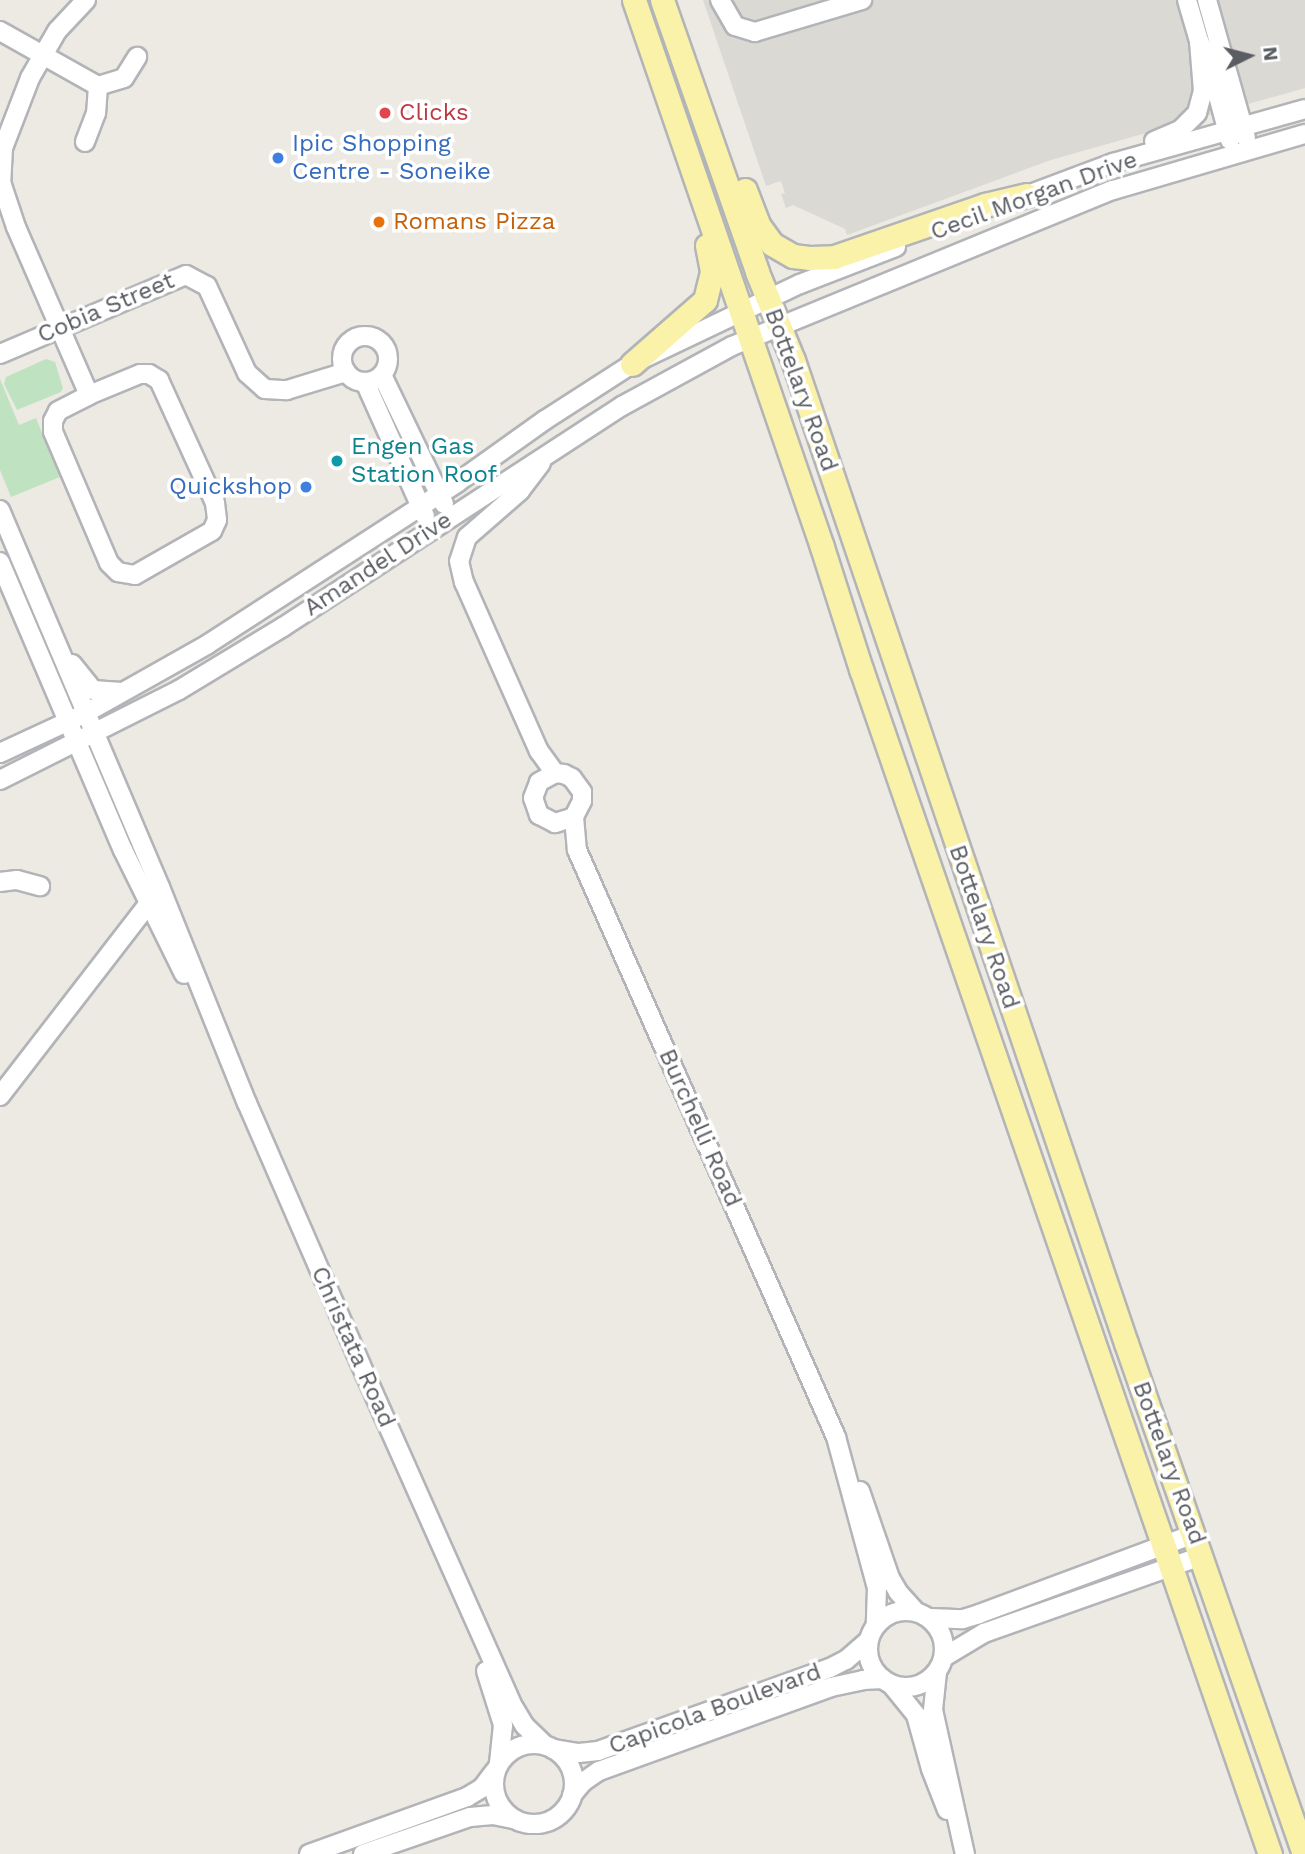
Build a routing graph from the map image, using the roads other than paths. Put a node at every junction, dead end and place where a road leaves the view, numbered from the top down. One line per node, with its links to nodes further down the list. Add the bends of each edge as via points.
1 (86, 0): 10 (street)
2 (634, 0): 16 (main road, Bottelary Road)
3 (720, 0): 4 (street, via 735,26 755,32)
4 (862, 0)
5 (1187, 0): 9 (street)
6 (1207, 0): 14 (street)
7 (664, 5): 20 (main road, via 724,132 759,226 780,251 809,258 834,257); 21 (main road, Bottelary Road)
8 (0, 31): 10 (street)
9 (1199, 41): 14 (street); 19 (street, via 1203,90 1197,113 1170,136 1129,149)
10 (42, 54): 12 (street); 23 (street, via 7,136 0,173 5,201)
11 (137, 57): 12 (street, via 124,78)
12 (98, 86): 17 (street, via 96,113)
13 (1305, 109): 14 (street, Cecil Morgan Drive)
14 (1235, 129): 18 (street); 19 (street, Cecil Morgan Drive)
15 (1305, 134): 18 (street, Cecil Morgan Drive)
16 (681, 137): 22 (main road, Bottelary Road); 27 (main road, via 710,256 711,285 705,300)
17 (85, 142)
18 (1241, 152): 24 (street, Cecil Morgan Drive, via 1113,190)
19 (1088, 172): 20 (street, Cecil Morgan Drive)
20 (1027, 195): 21 (street, Cecil Morgan Drive)
21 (768, 299): 22 (street, Cecil Morgan Drive); 24 (main road, Bottelary Road)
22 (741, 311): 25 (main road, Bottelary Road); 27 (street, Amandel Drive)
23 (59, 327): 26 (street, Cobia Street); 28 (street, Cobia Street, via 186,275 207,286 242,365 259,385 281,391); 30 (street)
24 (780, 327): 25 (street, Cecil Morgan Drive); 56 (main road, Bottelary Road)
25 (750, 338): 31 (street, Amandel Drive, via 622,406); 57 (main road, Bottelary Road)
26 (0, 354)
27 (632, 365): 32 (street, Amandel Drive)
28 (344, 366): 29 (street); 29 (street, via 351,339 373,336 388,353 386,368)
29 (374, 378): 32 (street); 33 (street)
30 (89, 396): 30 (street, via 140,374 159,380 217,511 212,531 135,575 118,572 109,562 53,432 58,411)
31 (544, 457): 35 (street, Amandel Drive); 44 (street, via 520,491 467,537 459,561 464,582 539,751)
32 (439, 495): 33 (street, Amandel Drive); 35 (street)
33 (420, 506): 36 (street); 39 (street, Amandel Drive)
34 (0, 510): 38 (street)
35 (451, 517): 36 (street, Amandel Drive)
36 (432, 530): 42 (street, Amandel Drive, via 179,690)
37 (0, 562): 41 (street)
38 (44, 612): 39 (street, via 88,686); 40 (street)
39 (125, 692): 40 (street, Amandel Drive)
40 (84, 713): 41 (street, Amandel Drive); 42 (street)
41 (67, 722): 42 (street); 43 (street, Amandel Drive)
42 (87, 739): 45 (street, Amandel Drive); 51 (street, Christata Road); 52 (street, Christata Road)
43 (0, 753)
44 (555, 773): 46 (street, Burchelli Road, via 572,778 582,792); 47 (street, via 539,782 533,798 539,815)
45 (0, 780)
46 (574, 817): 47 (street); 48 (street, Burchelli Road)
47 (555, 823): 48 (street)
48 (577, 850): 55 (street, Burchelli Road)
49 (0, 882): 50 (street, via 17,880)
50 (40, 886)
51 (160, 887): 52 (street); 54 (street, Christata Road)
52 (149, 903): 53 (street); 54 (street, Christata Road)
53 (0, 1096)
54 (247, 1103): 60 (street, Christata Road)
55 (836, 1437): 61 (street, Burchelli Road, via 849,1456 890,1578); 62 (street, Burchelli Road, via 877,1588)
56 (1194, 1534): 57 (street); 58 (main road, Bottelary Road)
57 (1163, 1545): 59 (main road, Bottelary Road); 61 (street, via 979,1614 949,1620)
58 (1202, 1556): 59 (street); 74 (main road, Bottelary Road)
59 (1172, 1567): 63 (street, via 984,1633); 73 (main road, Bottelary Road)
60 (461, 1591): 65 (street, Christata Road, via 519,1718); 66 (street, Christata Road, via 501,1715 503,1745)
61 (923, 1615): 62 (street, via 890,1614); 63 (street, via 941,1632)
62 (873, 1632): 64 (street, via 869,1657); 65 (street, Capicola Boulevard, via 846,1660 830,1668 598,1751 579,1753)
63 (940, 1664): 64 (street, via 916,1686); 69 (street, via 933,1710)
64 (887, 1681): 67 (street, Capicola Boulevard, via 863,1679 831,1687 599,1771); 69 (street, via 916,1715 931,1769)
65 (549, 1747): 66 (street, via 519,1746); 67 (street, via 571,1769)
66 (497, 1767): 68 (street, via 496,1798); 70 (street, via 482,1787 467,1797)
67 (572, 1795): 68 (street, via 563,1811 549,1821 531,1824)
68 (513, 1819): 71 (street, via 470,1817)
69 (958, 1831): 72 (street)
70 (309, 1854)
71 (363, 1854)
72 (965, 1854)
73 (1270, 1854)
74 (1304, 1854)

